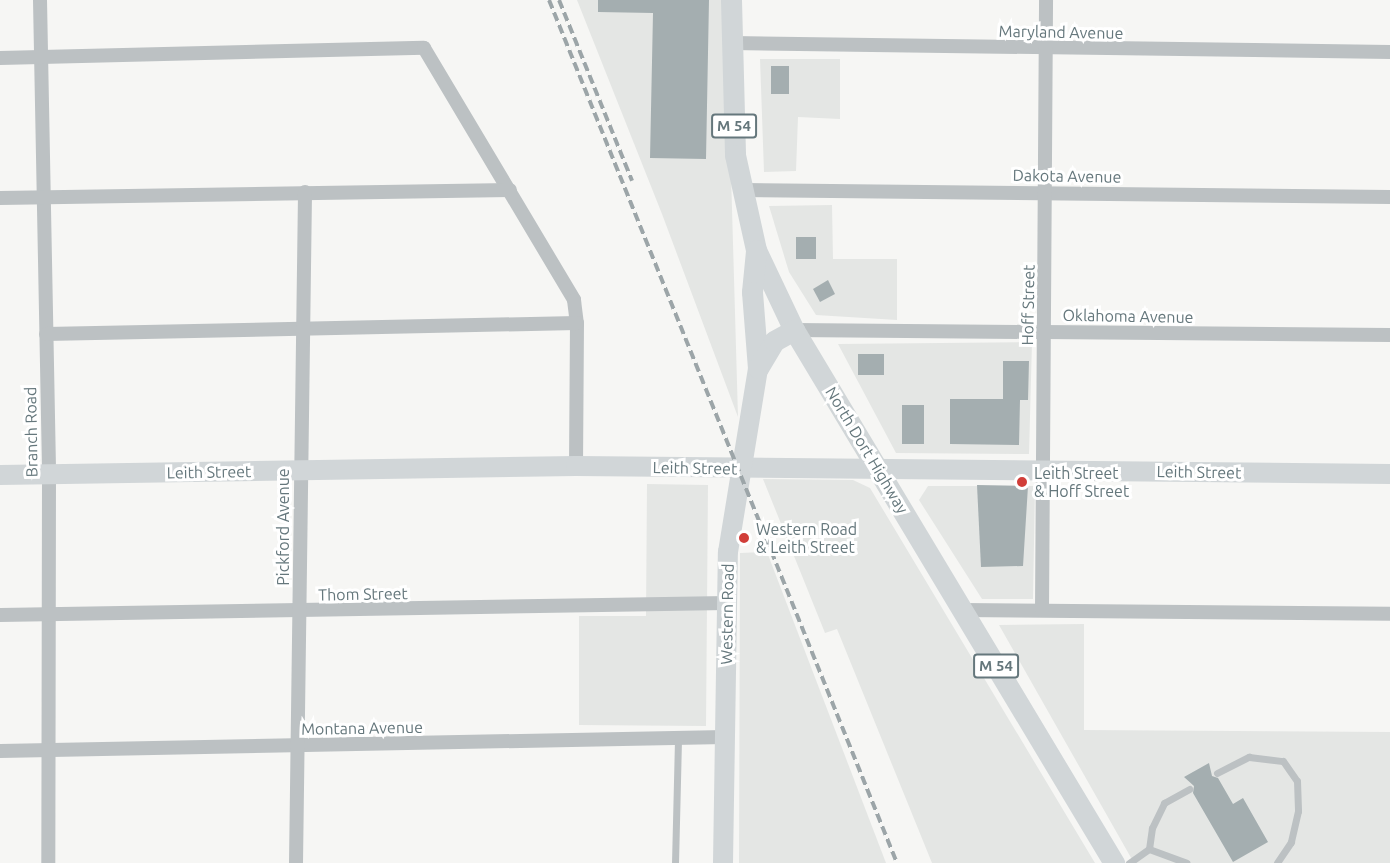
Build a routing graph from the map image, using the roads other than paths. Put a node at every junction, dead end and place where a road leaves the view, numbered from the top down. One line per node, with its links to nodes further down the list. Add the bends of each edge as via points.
1 (40, 0): 7 (street, Branch Road)
2 (731, 0): 4 (main road, North Dort Highway / M 54)
3 (1046, 0): 5 (street, Hoff Street)
4 (732, 43): 5 (street, Maryland Avenue); 10 (main road, North Dort Highway / M 54, via 735,155)
5 (1046, 48): 6 (street, Maryland Avenue); 12 (street, Hoff Street)
6 (1390, 52)
7 (41, 57): 8 (street); 9 (street, via 424,48); 13 (street, Branch Road)
8 (0, 58)
9 (510, 190): 11 (street); 17 (street, via 574,300)
10 (743, 190): 12 (street, Dakota Avenue); 16 (main road, North Dort Highway / M 54)
11 (305, 192): 13 (street); 18 (street, Pickford Avenue)
12 (1046, 192): 14 (street, Dakota Avenue); 20 (street, Hoff Street)
13 (44, 196): 15 (street); 21 (street, Branch Road)
14 (1390, 197)
15 (0, 198)
16 (756, 250): 19 (main road, North Dort Highway / M 54); 23 (main road, via 752,292)
17 (577, 323): 18 (street); 24 (street)
18 (304, 330): 21 (street); 28 (street, Pickford Avenue)
19 (794, 330): 20 (street, Oklahoma Avenue); 23 (main road, via 774,341); 26 (main road, North Dort Highway / M 54)
20 (1044, 332): 22 (street, Oklahoma Avenue); 27 (street, Hoff Street)
21 (46, 334): 31 (street, Branch Road)
22 (1390, 335)
23 (758, 368): 25 (street, Western Road)
24 (576, 466): 25 (street, Leith Street); 28 (street, Leith Street)
25 (739, 468): 26 (street, Leith Street); 32 (street, Western Road, via 730,535)
26 (879, 469): 27 (street, Leith Street); 33 (main road, North Dort Highway / M 54)
27 (1042, 470): 29 (street, Leith Street); 34 (street, Hoff Street)
28 (300, 471): 31 (street, Leith Street); 35 (street, Pickford Avenue)
29 (1390, 474)
30 (0, 475): 31 (street, Leith Street)
31 (49, 475): 38 (street, Branch Road)
32 (727, 603): 35 (street, Thom Street); 39 (street, Western Road)
33 (962, 610): 34 (street); 51 (main road, North Dort Highway / M 54)
34 (1042, 610): 36 (street)
35 (299, 612): 38 (street, Thom Street); 41 (street, Pickford Avenue)
36 (1390, 614)
37 (0, 615): 38 (street, Thom Street)
38 (49, 615): 42 (street, Branch Road)
39 (725, 737): 40 (street, Montana Avenue); 50 (street, Western Road)
40 (678, 739): 41 (street, Montana Avenue); 49 (lane)
41 (298, 746): 42 (street, Montana Avenue); 48 (street, Pickford Avenue)
42 (50, 750): 43 (street, Montana Avenue); 47 (street, Branch Road)
43 (0, 751)
44 (1217, 773): 54 (lane, via 1249,757 1282,761 1297,781 1298,811 1291,842)
45 (1189, 789): 46 (lane, via 1164,803 1152,828)
46 (1149, 849): 52 (lane); 53 (lane)
47 (48, 863)
48 (296, 863)
49 (675, 863)
50 (723, 863)
51 (1114, 863)
52 (1129, 863)
53 (1187, 863)
54 (1277, 863)

